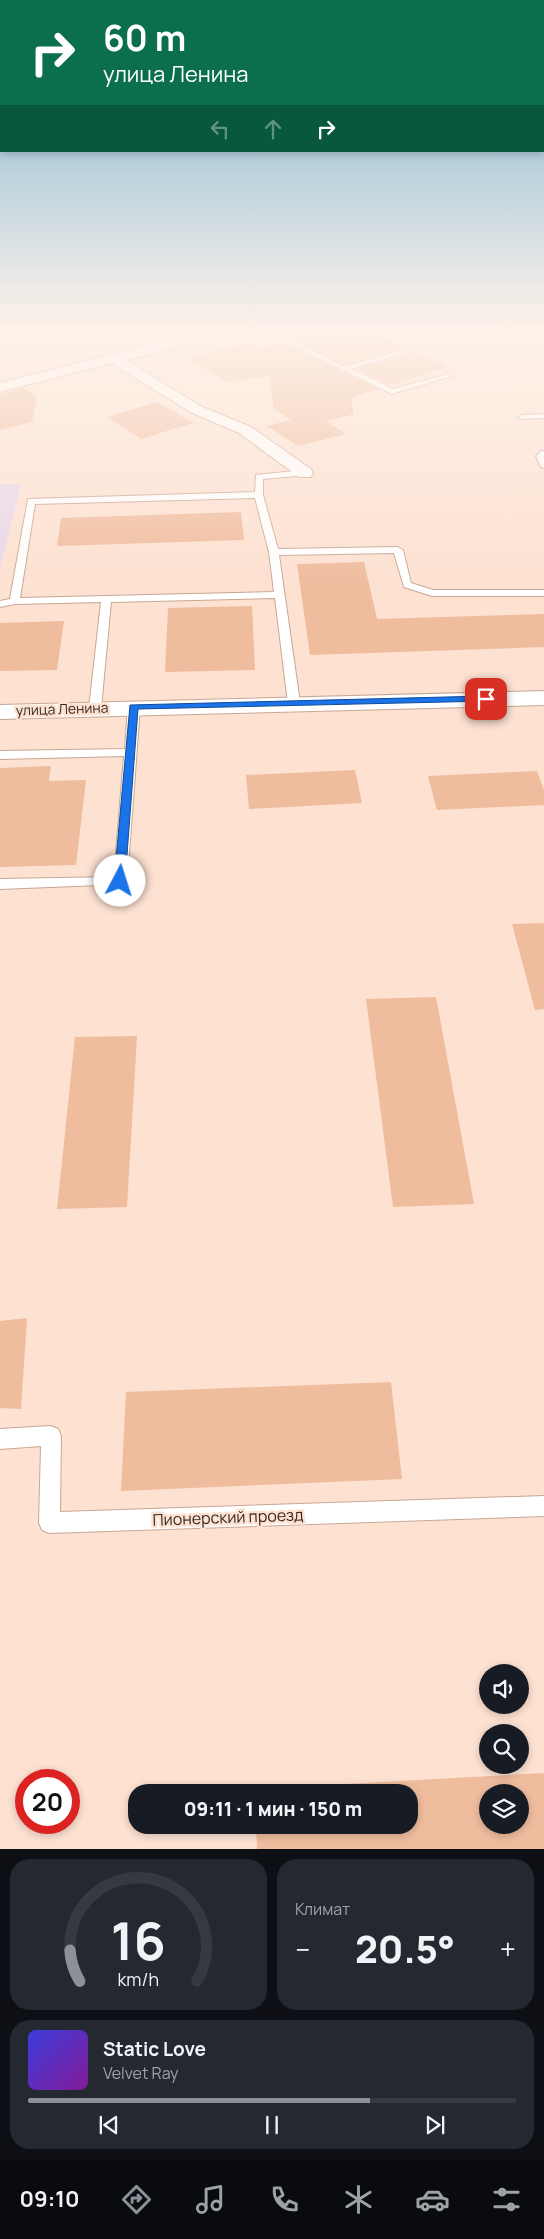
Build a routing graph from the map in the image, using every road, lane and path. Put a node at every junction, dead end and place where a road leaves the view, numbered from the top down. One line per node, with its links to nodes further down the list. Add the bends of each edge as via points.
1 (205, 413): 6 (street, via 245,430)
2 (522, 416): 3 (lane)
3 (544, 416)
4 (544, 453): 5 (lane, via 540,456)
5 (544, 465)
6 (305, 473): 7 (lane, via 259,477)
7 (259, 495): 8 (lane); 12 (lane, via 31,501)
8 (274, 552): 9 (lane, via 398,550 407,585 432,593); 10 (lane)
9 (544, 593)
10 (280, 595): 11 (lane); 15 (lane)
11 (106, 599): 12 (lane); 17 (lane)
12 (15, 601): 13 (lane)
13 (0, 604)
14 (544, 698): 15 (street, улица Ленина)
15 (294, 703): 16 (street, улица Ленина)
16 (134, 707): 17 (street, улица Ленина); 19 (lane)
17 (95, 708): 18 (street, улица Ленина)
18 (0, 712)
19 (130, 752): 20 (lane); 21 (lane, via 120,881)
20 (0, 755)
21 (0, 884)
22 (0, 1439): 23 (lane, Пионерский проезд, via 51,1436 50,1522)
23 (544, 1506)

